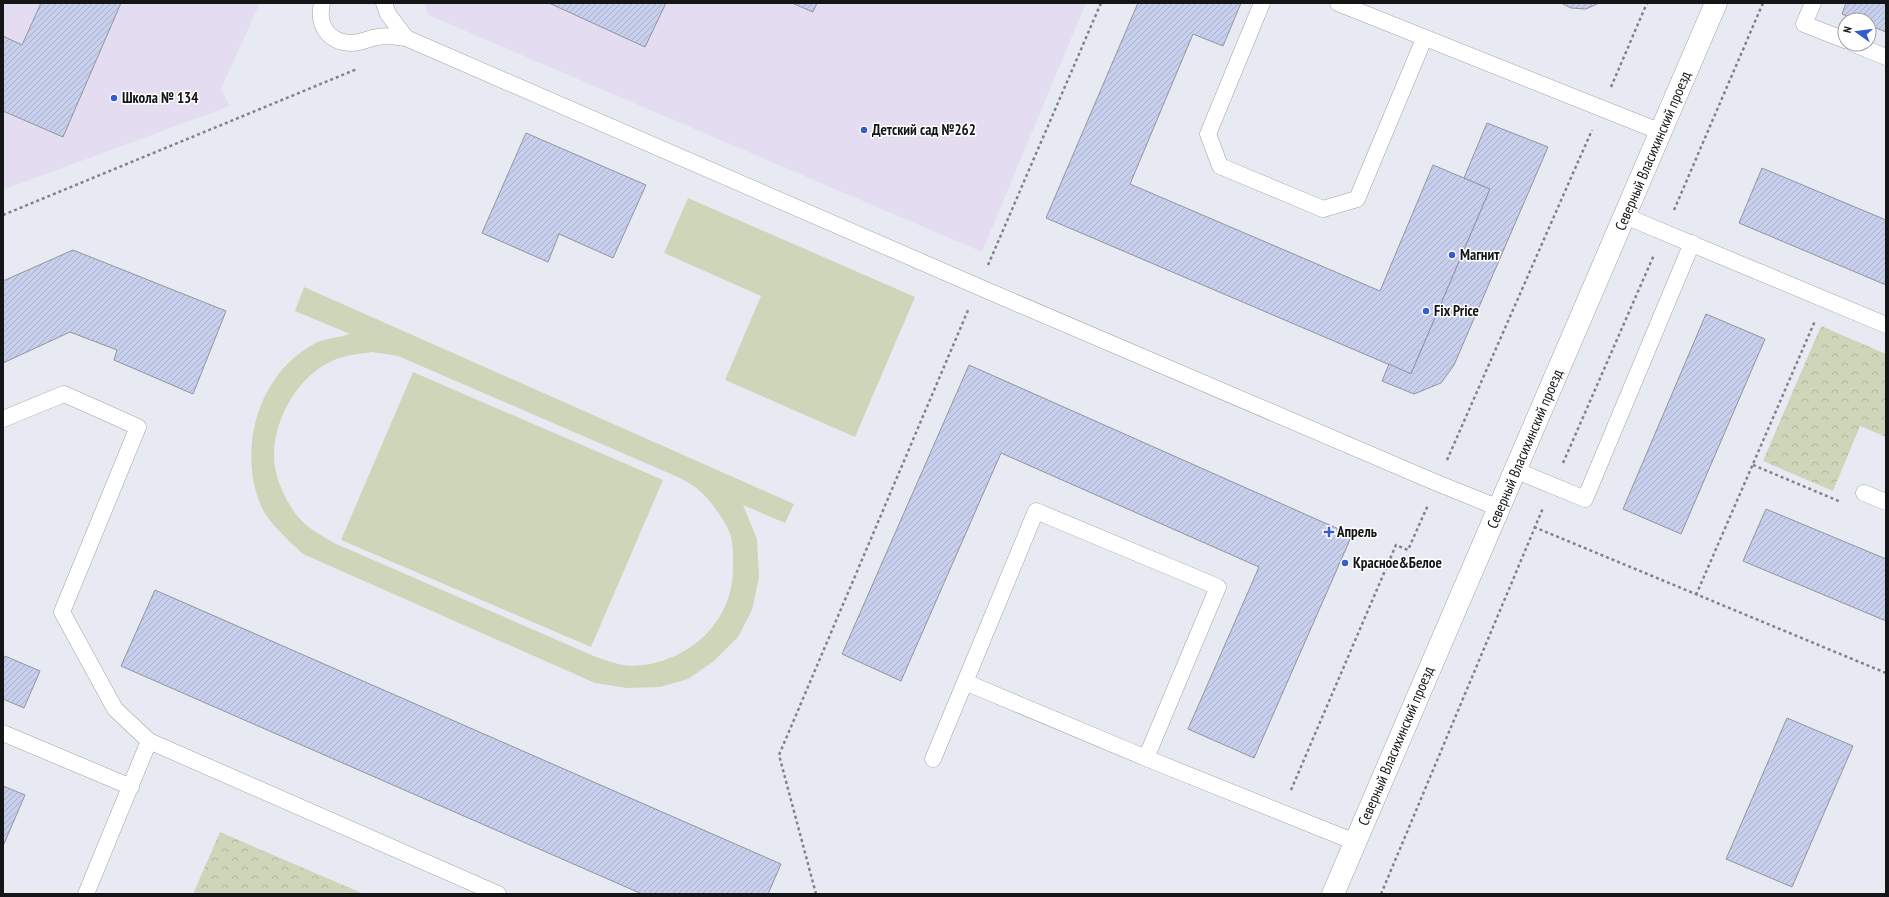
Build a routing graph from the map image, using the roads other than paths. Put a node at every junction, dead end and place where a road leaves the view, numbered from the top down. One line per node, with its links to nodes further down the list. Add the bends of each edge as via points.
1 (322, 3): 8 (lane, via 320,13 324,29 333,39 350,43 378,36)
2 (384, 3): 8 (lane, via 388,14)
3 (1262, 3): 9 (lane, via 1208,134 1220,166 1323,209 1357,199)
4 (1338, 3): 9 (lane)
5 (1716, 3): 12 (street, Северный Власихинский проезд)
6 (1813, 3): 7 (lane, via 1804,24)
7 (1837, 37)
8 (406, 38): 20 (lane, via 979,287)
9 (1424, 39): 12 (lane)
10 (1874, 52): 11 (lane)
11 (1886, 57)
12 (1661, 132): 13 (street, Северный Власихинский проезд)
13 (1625, 216): 14 (lane); 17 (street, Северный Власихинский проезд)
14 (1692, 243): 15 (lane); 17 (lane, via 1584,499)
15 (1886, 325)
16 (3, 419): 23 (lane, via 64,394 138,427 62,612 115,708)
17 (1515, 470): 20 (street, Северный Власихинский проезд)
18 (1864, 493): 19 (lane)
19 (1886, 502)
20 (1499, 508): 27 (street, Северный Власихинский проезд)
21 (965, 682): 24 (lane); 25 (lane); 25 (lane, via 1036,511 1218,587)
22 (3, 733): 26 (lane)
23 (149, 741): 26 (lane); 29 (lane)
24 (932, 758)
25 (1146, 758): 27 (lane)
26 (131, 787): 28 (lane)
27 (1355, 842): 30 (street, Северный Власихинский проезд)
28 (86, 894)
29 (498, 894)
30 (1333, 894)

